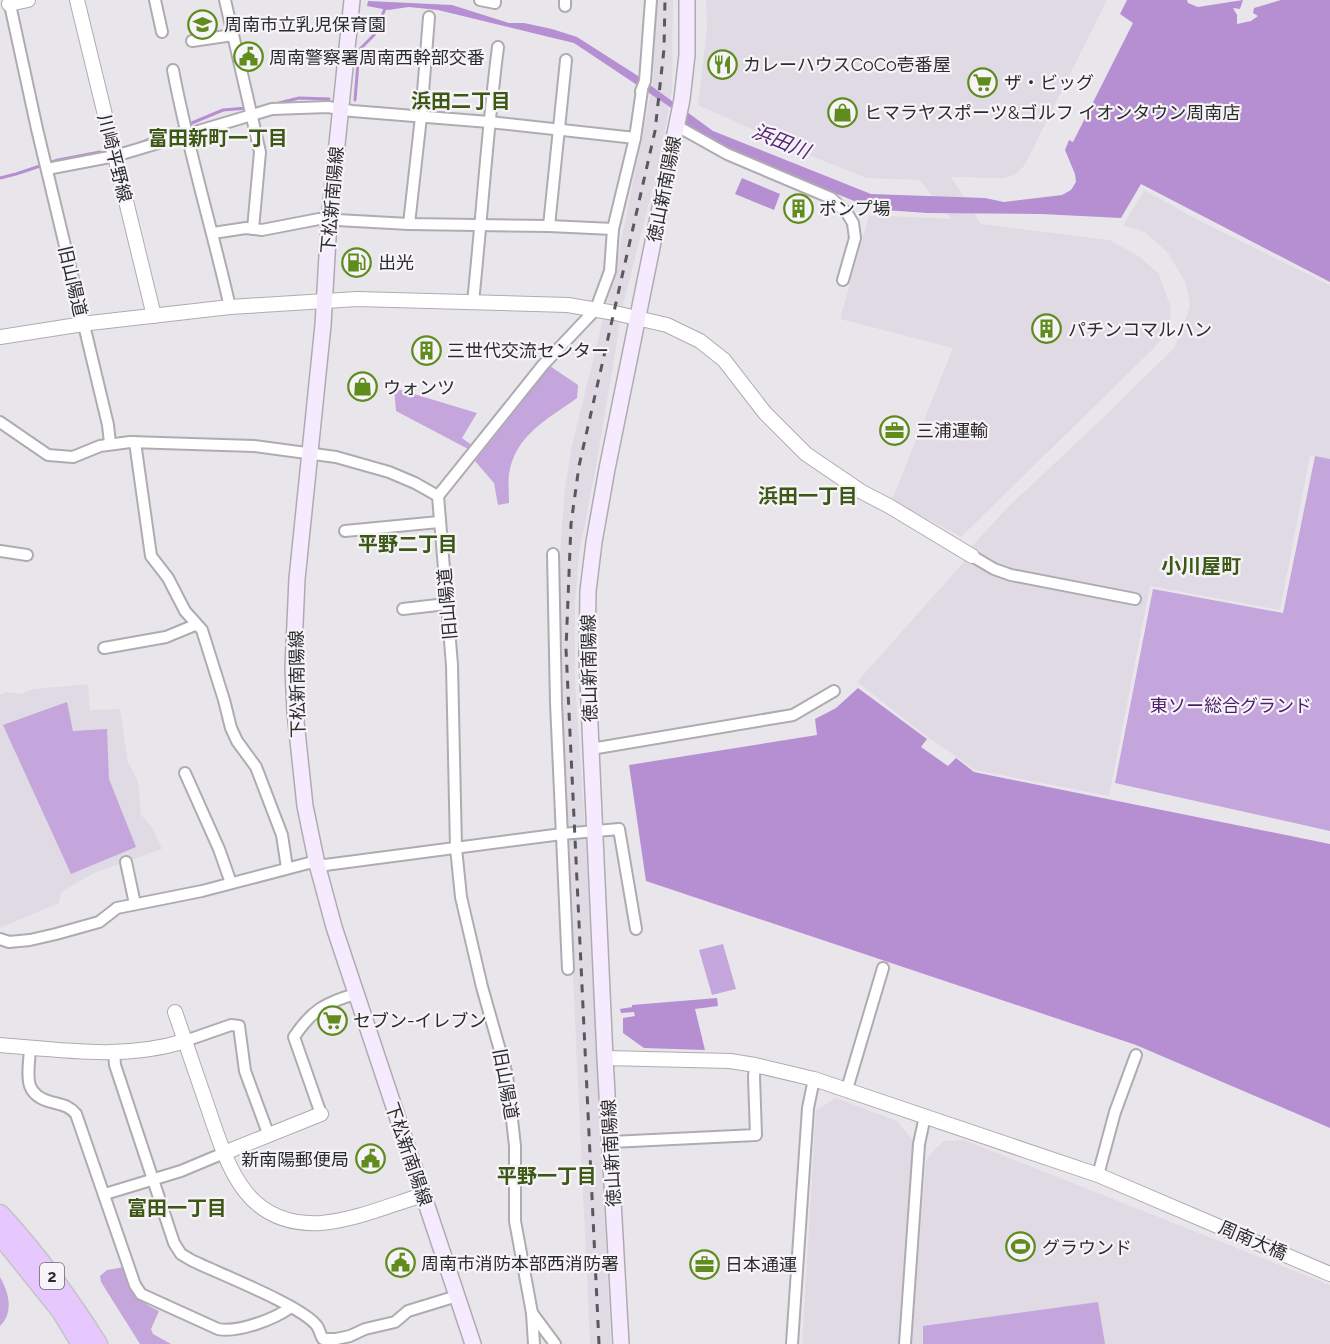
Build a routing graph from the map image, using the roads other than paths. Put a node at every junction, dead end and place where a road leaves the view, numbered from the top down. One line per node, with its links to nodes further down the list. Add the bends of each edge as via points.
1 (28, 0): 10 (street)
2 (77, 0): 26 (street, 川崎平野線)
3 (155, 0): 12 (street)
4 (225, 0): 13 (street)
5 (352, 0): 18 (main road, 下松新南陽線)
6 (480, 0): 7 (street)
7 (495, 0)
8 (651, 0): 25 (street)
9 (687, 0): 21 (main road, 徳山新南陽線, via 687,55)
10 (6, 3): 27 (street, 旧山陽道)
11 (429, 17): 20 (street)
12 (162, 32)
13 (233, 35): 14 (street); 19 (street)
14 (192, 41)
15 (498, 47): 22 (street)
16 (566, 60): 23 (street)
17 (173, 70): 24 (street)
18 (340, 110): 19 (street, via 328,106); 20 (street); 28 (main road, 下松新南陽線)
19 (250, 112): 24 (street); 32 (street, via 260,152)
20 (421, 117): 22 (street); 29 (street)
21 (679, 118): 35 (street, via 727,154 831,198 847,213 855,238); 41 (main road, 徳山新南陽線)
22 (489, 122): 23 (street); 30 (street)
23 (560, 129): 25 (street); 31 (street)
24 (185, 134): 26 (street); 34 (street)
25 (635, 138): 33 (street)
26 (115, 156): 27 (street); 40 (street, 川崎平野線)
27 (47, 169): 42 (street, 旧山陽道)
28 (329, 221): 29 (street); 32 (street); 36 (main road, 下松新南陽線)
29 (409, 224): 30 (street)
30 (481, 226): 31 (street); 37 (street)
31 (549, 226): 33 (street)
32 (253, 228): 34 (street)
33 (613, 229): 39 (street, via 610,271)
34 (213, 233): 38 (street)
35 (843, 280)
36 (325, 300): 37 (street); 38 (street); 47 (main road, 下松新南陽線)
37 (473, 302): 39 (street)
38 (230, 307): 40 (street)
39 (596, 309): 41 (street); 48 (street, via 543,365)
40 (154, 316): 42 (street)
41 (638, 318): 54 (street, via 667,325 700,341 724,360 765,413 806,454 862,492); 61 (main road, 徳山新南陽線, via 588,591)
42 (84, 324): 43 (street); 46 (street, 旧山陽道)
43 (0, 337)
44 (0, 422): 46 (street, via 48,455 73,457)
45 (135, 442): 46 (street); 47 (street, via 254,446); 58 (street, via 151,556)
46 (110, 443)
47 (310, 453): 48 (street, via 389,472); 67 (main road, 下松新南陽線, via 297,579 293,668 302,784)
48 (438, 496): 49 (street, 旧山陽道)
49 (439, 522): 50 (street); 56 (street, 旧山陽道)
50 (345, 531)
51 (0, 551): 53 (street)
52 (553, 554): 64 (street)
53 (27, 555)
54 (972, 556): 55 (street, via 1011,575)
55 (1135, 599)
56 (446, 604): 57 (street); 65 (street, 旧山陽道, via 453,675)
57 (403, 609)
58 (195, 625): 59 (street, via 166,637); 68 (street, via 206,639 231,728 256,767 282,835)
59 (104, 648)
60 (834, 691): 61 (street, via 793,715)
61 (591, 749): 63 (main road, 徳山新南陽線)
62 (185, 773): 69 (street)
63 (596, 832): 64 (street); 71 (street, via 619,829); 82 (main road, 徳山新南陽線)
64 (562, 834): 65 (street); 74 (street)
65 (456, 848): 67 (street); 100 (street, 旧山陽道, via 471,945 507,1075 515,1146 516,1231)
66 (126, 862): 70 (street)
67 (317, 864): 68 (street); 75 (main road, 下松新南陽線)
68 (287, 868): 69 (street)
69 (231, 883): 70 (street)
70 (135, 904): 72 (street, via 117,908 99,922 56,934 9,942)
71 (636, 929)
72 (0, 939)
73 (883, 968): 85 (street)
74 (568, 969)
75 (356, 994): 86 (street, via 319,1008 294,1036); 94 (main road, 下松新南陽線)
76 (175, 1012): 77 (street)
77 (185, 1041): 80 (street, via 147,1051); 88 (street, via 231,1025 239,1026 245,1071); 90 (street)
78 (0, 1045): 79 (street)
79 (30, 1048): 80 (street); 93 (street, via 33,1094 69,1106 76,1114)
80 (114, 1052): 92 (street)
81 (1136, 1055): 91 (street)
82 (605, 1058): 83 (street, 周南大橋); 89 (main road, 徳山新南陽線)
83 (755, 1065): 84 (street, 周南大橋); 89 (street, via 756,1135)
84 (814, 1079): 85 (street, 周南大橋); 107 (street, via 808,1108)
85 (848, 1089): 87 (street, 周南大橋)
86 (321, 1114): 88 (street)
87 (925, 1116): 91 (street, 周南大橋); 108 (street, via 919,1144)
88 (269, 1136): 90 (street)
89 (611, 1142): 106 (main road, 徳山新南陽線)
90 (224, 1153): 92 (street); 94 (street, via 249,1197 279,1219 323,1223)
91 (1098, 1175): 97 (street, 周南大橋)
92 (152, 1179): 93 (street); 99 (street, via 181,1254)
93 (105, 1194): 99 (street, via 141,1294 228,1331 282,1314)
94 (423, 1195): 98 (main road, 下松新南陽線)
95 (0, 1214): 102 (highway, 2, via 72,1302)
96 (0, 1235): 101 (highway, 2, via 61,1311)
97 (1330, 1274)
98 (457, 1296): 99 (street, via 408,1311 395,1322 336,1340 323,1339 318,1327); 103 (main road, 下松新南陽線)
99 (291, 1307)
100 (532, 1313): 104 (street); 105 (street, 旧山陽道)
101 (81, 1344)
102 (98, 1344)
103 (473, 1344)
104 (534, 1344)
105 (555, 1344)
106 (621, 1344)
107 (792, 1344)
108 (905, 1344)

